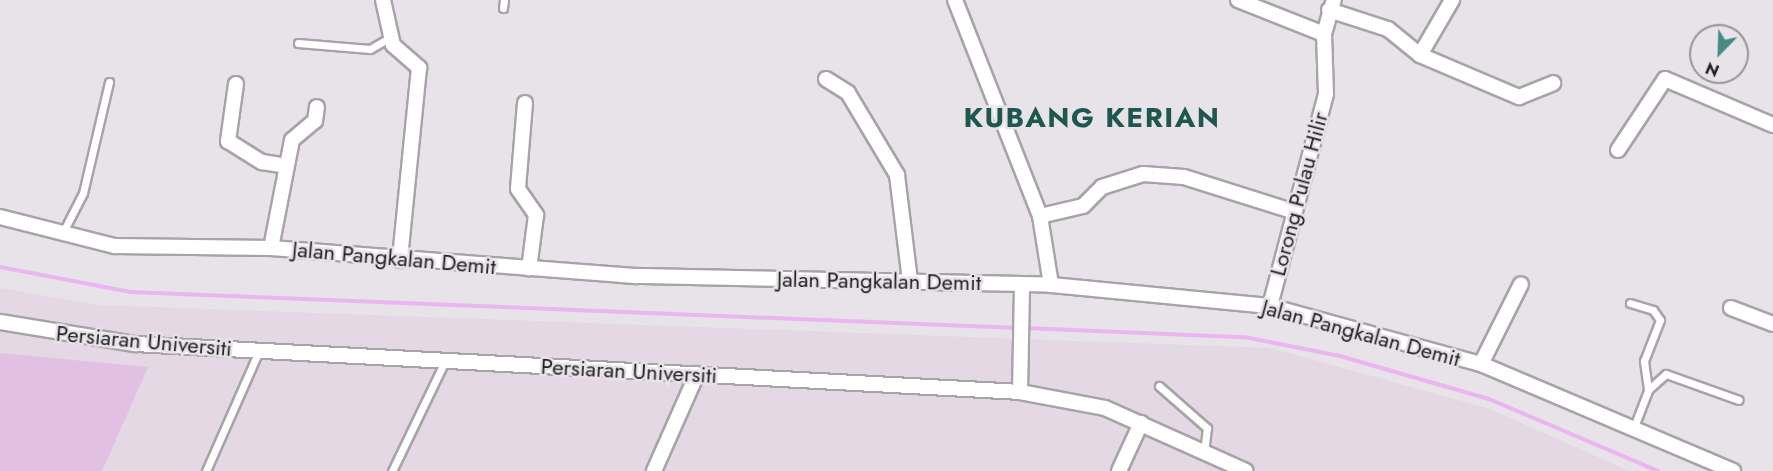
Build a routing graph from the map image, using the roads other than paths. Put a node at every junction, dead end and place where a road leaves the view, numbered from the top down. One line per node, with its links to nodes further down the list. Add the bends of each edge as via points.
1 (383, 0): 7 (street)
2 (1238, 0): 6 (street)
3 (1452, 0): 9 (street)
4 (960, 1): 20 (street)
5 (1332, 5): 6 (street, Lorong Pulau Hilir); 9 (street, Lorong Pulau Hilir, via 1388,29)
6 (1324, 34): 19 (street, Lorong Pulau Hilir, via 1326,94)
7 (390, 38): 8 (lane, via 370,49); 24 (street, via 419,68)
8 (298, 43)
9 (1420, 55): 12 (street, Lorong Pulau Hilir, via 1519,97)
10 (826, 79): 26 (street, via 853,100 897,176)
11 (109, 82): 22 (lane, via 83,193)
12 (1552, 83)
13 (236, 84): 18 (street, via 228,141 262,162)
14 (525, 104): 25 (street, via 518,189 536,215)
15 (317, 107): 18 (street, via 311,125 294,135)
16 (1773, 125): 17 (street, via 1665,78)
17 (1618, 150)
18 (286, 166): 23 (street)
19 (1295, 212): 20 (street, via 1184,177 1143,174 1101,187 1083,206); 31 (street, Lorong Pulau Hilir)
20 (1040, 216): 29 (street)
21 (0, 217): 22 (street, Jalan Pangkalan Demit)
22 (62, 234): 23 (street, Jalan Pangkalan Demit, via 115,246)
23 (272, 248): 24 (street, Jalan Pangkalan Demit)
24 (400, 260): 25 (street, Jalan Pangkalan Demit)
25 (529, 268): 26 (street, Jalan Pangkalan Demit)
26 (910, 281): 28 (street, Jalan Pangkalan Demit)
27 (1521, 284): 37 (street)
28 (1022, 285): 29 (street, Jalan Pangkalan Demit); 41 (street)
29 (1052, 285): 31 (street, Jalan Pangkalan Demit)
30 (1630, 303): 40 (lane, via 1653,310 1660,320 1644,361)
31 (1270, 306): 37 (street, Jalan Pangkalan Demit)
32 (1731, 308): 34 (street)
33 (0, 322): 35 (street, Persiaran Universiti, via 135,344)
34 (1773, 324)
35 (259, 351): 36 (street, Persiaran Universiti); 46 (lane)
36 (445, 361): 38 (street, Persiaran Universiti); 47 (lane)
37 (1481, 364): 44 (street, Jalan Pangkalan Demit)
38 (697, 374): 41 (street, Persiaran Universiti); 48 (street)
39 (1159, 386): 45 (lane, via 1207,428)
40 (1648, 390): 42 (lane, via 1666,374); 44 (lane)
41 (1020, 392): 43 (street, Persiaran Universiti, via 1078,401)
42 (1739, 400)
43 (1141, 423): 45 (street, Persiaran Universiti); 49 (street)
44 (1634, 427): 51 (street, Jalan Pangkalan Demit)
45 (1204, 452): 50 (street, Persiaran Universiti)
46 (206, 471)
47 (392, 471)
48 (654, 471)
49 (1119, 471)
50 (1246, 471)
51 (1733, 471)

